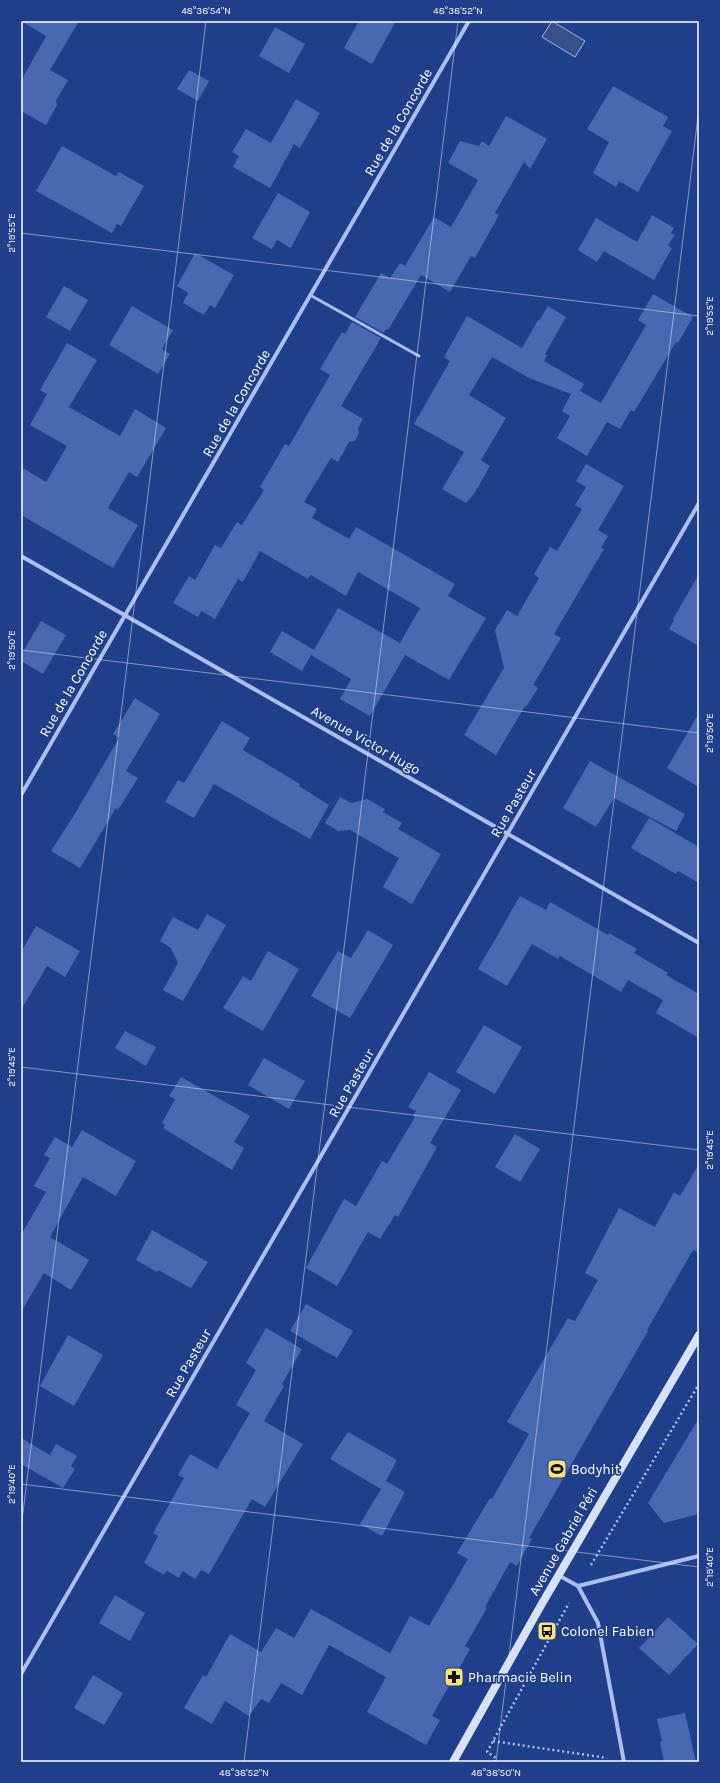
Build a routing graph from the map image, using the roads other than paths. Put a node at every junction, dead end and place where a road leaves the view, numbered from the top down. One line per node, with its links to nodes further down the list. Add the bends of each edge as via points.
1 (469, 21): 2 (street, Rue de la Concorde)
2 (310, 295): 3 (lane); 6 (street, Rue de la Concorde)
3 (419, 356)
4 (699, 503): 8 (street, Rue Pasteur)
5 (21, 556): 6 (street, Avenue Victor Hugo)
6 (126, 615): 7 (street, Rue de la Concorde); 8 (street, Avenue Victor Hugo)
7 (21, 795)
8 (508, 833): 9 (street, Avenue Victor Hugo); 14 (street, Rue Pasteur)
9 (699, 943)
10 (699, 1335): 12 (street, Avenue Gabriel Péri)
11 (699, 1556): 13 (street)
12 (558, 1575): 13 (street); 16 (street, Avenue Gabriel Péri)
13 (578, 1586): 15 (street, via 598,1623)
14 (21, 1674)
15 (624, 1761)
16 (453, 1762)

